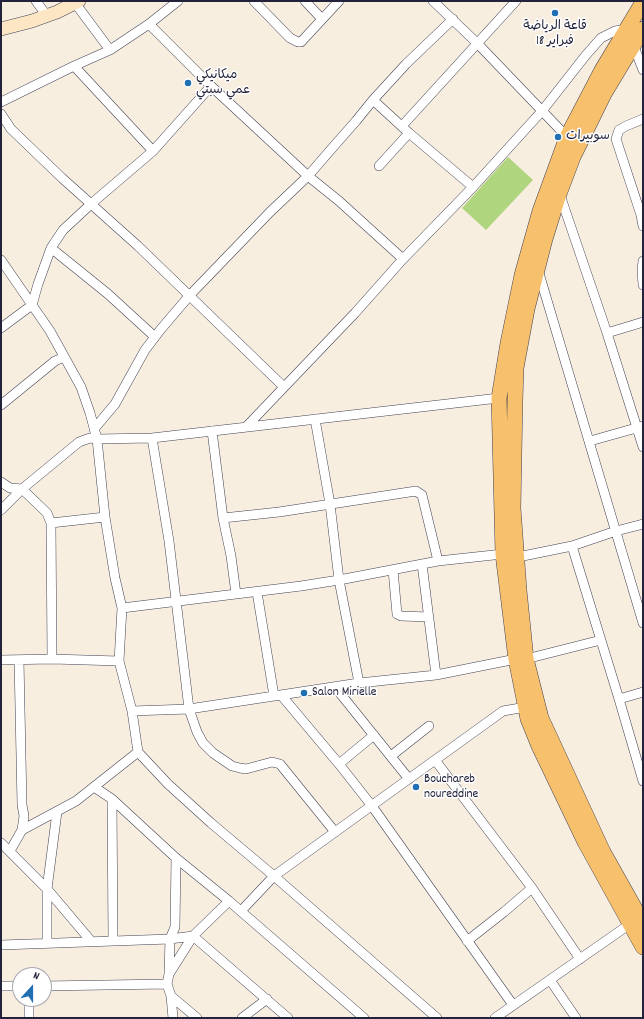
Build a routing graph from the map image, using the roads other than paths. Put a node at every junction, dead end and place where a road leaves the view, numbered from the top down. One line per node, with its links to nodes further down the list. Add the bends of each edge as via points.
1 (36, 1): 10 (street)
2 (178, 1): 13 (street)
3 (254, 1): 11 (street, via 290,38 298,42 301,42)
4 (305, 1): 11 (street)
5 (339, 1): 11 (street)
6 (433, 1): 12 (street)
7 (516, 1): 17 (street)
8 (77, 2): 10 (main road); 19 (street)
9 (643, 2): 15 (main road)
10 (46, 16): 14 (main road)
11 (322, 19)
12 (453, 19): 17 (street); 23 (street)
13 (149, 24): 19 (street); 22 (street)
14 (1, 29)
15 (626, 29): 25 (street, via 601,38); 30 (main road, via 602,70)
16 (643, 29): 18 (main road)
17 (477, 43): 25 (street); 28 (street)
18 (633, 44): 21 (street); 30 (main road)
19 (110, 50): 20 (street)
20 (74, 66): 24 (street); 31 (street)
21 (643, 70)
22 (211, 86): 31 (street); 33 (street)
23 (373, 100): 28 (street); 33 (street)
24 (1, 102)
25 (542, 111): 30 (street); 34 (street)
26 (1, 114): 36 (street, via 11,129)
27 (643, 119): 37 (street, via 619,130 616,139)
28 (402, 126): 29 (street)
29 (409, 133): 32 (street); 34 (street)
30 (573, 142): 35 (main road); 52 (main road, via 540,211 522,275)
31 (153, 152): 36 (street)
32 (379, 166)
33 (308, 176): 40 (street, via 339,200); 44 (street)
34 (473, 187): 40 (street)
35 (559, 194): 42 (main road); 48 (street)
36 (91, 204): 38 (street, via 63,230); 44 (street)
37 (643, 226)
38 (51, 248): 45 (street); 49 (street, via 108,294)
39 (1, 260): 45 (street)
40 (403, 260): 51 (street)
41 (643, 261): 43 (street)
42 (537, 266): 61 (street); 73 (main road, via 515,381 513,508)
43 (643, 285)
44 (190, 295): 49 (street); 51 (street)
45 (32, 305): 47 (street); 50 (street)
46 (643, 322): 48 (street)
47 (1, 328)
48 (607, 333): 56 (street)
49 (155, 337): 57 (street, via 115,404)
50 (64, 357): 53 (street, via 55,361); 57 (street, via 81,387)
51 (284, 387): 55 (street)
52 (499, 398): 54 (street); 73 (main road)
53 (1, 405)
54 (315, 419): 55 (street); 65 (street)
55 (246, 427): 58 (street)
56 (640, 427): 61 (street); 62 (street)
57 (94, 429): 60 (street)
58 (212, 431): 59 (street); 68 (street)
59 (152, 438): 60 (street); 80 (street)
60 (97, 439): 64 (street, via 90,438 79,442); 67 (street)
61 (590, 441): 71 (street)
62 (643, 447)
63 (1, 482): 64 (street, via 10,488)
64 (22, 489): 66 (street); 69 (street, via 46,513)
65 (330, 504): 68 (street); 74 (street, via 411,491 420,492); 77 (street)
66 (1, 510)
67 (105, 517): 69 (street); 81 (street)
68 (223, 518): 79 (street)
69 (51, 523): 85 (street)
70 (643, 524): 71 (street)
71 (616, 531): 72 (street); 83 (street)
72 (572, 546): 73 (street); 84 (street)
73 (508, 557): 74 (street); 86 (main road)
74 (438, 561): 75 (street)
75 (422, 564): 76 (street); 82 (street)
76 (393, 570): 77 (street); 82 (street, via 397,614)
77 (339, 580): 78 (street); 91 (street)
78 (257, 592): 79 (street); 94 (street)
79 (236, 594): 80 (street)
80 (177, 601): 81 (street); 97 (street)
81 (122, 608): 89 (street)
82 (429, 617): 90 (street)
83 (643, 623)
84 (601, 640): 86 (street); 95 (street)
85 (52, 659): 88 (street); 89 (street)
86 (521, 659): 90 (street); 96 (main road); 121 (main road, via 555,750)
87 (1, 660): 88 (street)
88 (18, 660): 111 (street, via 24,816)
89 (118, 662): 98 (street)
90 (436, 675): 91 (street)
91 (358, 683): 92 (street)
92 (335, 686): 94 (street); 100 (street)
93 (643, 692): 95 (street)
94 (278, 695): 97 (street); 104 (street)
95 (620, 699): 106 (street)
96 (526, 707): 103 (street, via 503,711); 121 (main road, via 528,719 543,753 586,842)
97 (189, 709): 98 (street); 112 (street, via 203,743 213,753 232,766 240,768 272,762 280,764)
98 (132, 711): 101 (street)
99 (429, 726): 102 (street)
100 (374, 735): 102 (street); 104 (street)
101 (138, 752): 107 (street); 116 (street, via 205,818)
102 (392, 756): 105 (street)
103 (435, 760): 105 (street); 117 (street)
104 (339, 764): 109 (street)
105 (409, 779): 109 (street)
106 (643, 781)
107 (94, 787): 108 (street); 110 (street)
108 (112, 799): 115 (street); 125 (street)
109 (372, 806): 112 (street); 126 (street)
110 (57, 812): 111 (street); 118 (street)
111 (22, 830): 114 (street)
112 (335, 832): 116 (street)
113 (1, 843): 114 (street)
114 (10, 851): 118 (street)
115 (176, 858): 119 (street); 123 (street, via 175,927)
116 (274, 876): 120 (street); 147 (street)
117 (532, 888): 126 (street); 130 (street)
118 (47, 889): 124 (street); 127 (street)
119 (229, 901): 120 (street); 122 (street)
120 (241, 912): 146 (street)
121 (637, 924): 129 (main road); 130 (street)
122 (193, 936): 123 (street); 131 (street); 138 (street)
123 (170, 939): 125 (street); 131 (street)
124 (91, 941): 125 (street); 127 (street)
125 (113, 941)
126 (467, 941): 139 (street)
127 (47, 943): 128 (street)
128 (1, 945)
129 (643, 947)
130 (580, 959): 132 (street)
131 (169, 974): 133 (street)
132 (550, 980): 139 (street); 149 (street)
133 (167, 984): 136 (street); 137 (street)
134 (1, 986): 135 (street)
135 (12, 986)
136 (52, 986)
137 (171, 996): 142 (street); 143 (street)
138 (267, 999): 144 (street); 145 (street)
139 (513, 1005): 148 (street)
140 (29, 1007): 141 (street)
141 (29, 1018)
142 (173, 1018)
143 (197, 1018)
144 (242, 1018)
145 (288, 1018)
146 (364, 1018)
147 (437, 1018)
148 (495, 1018)
149 (576, 1018)

